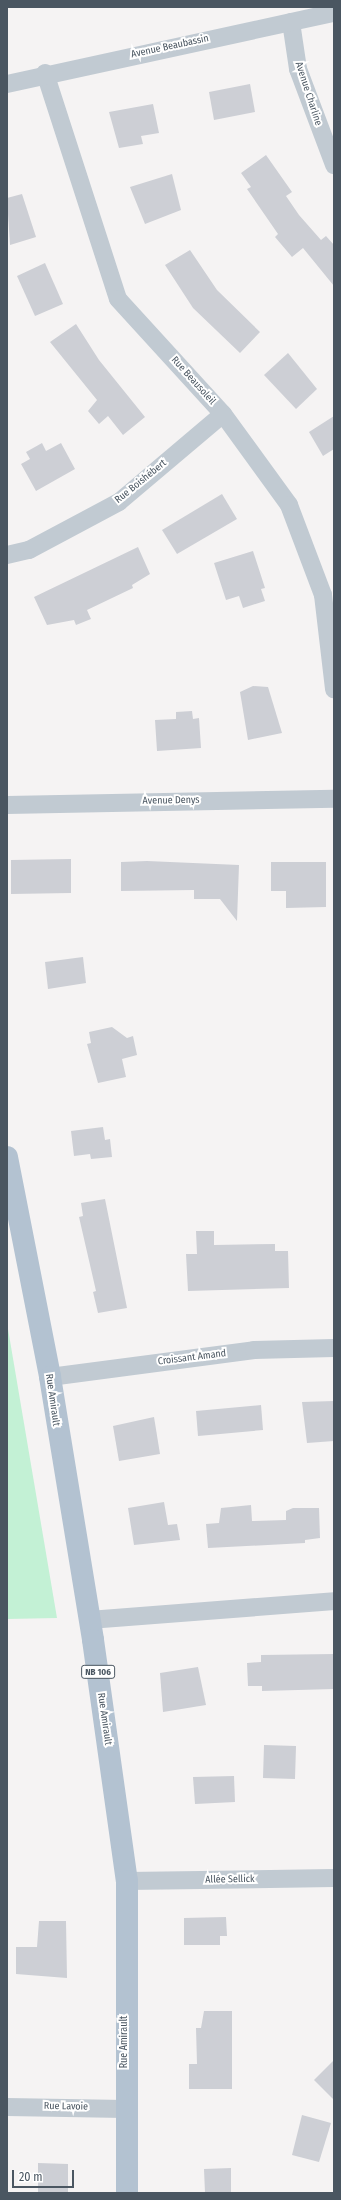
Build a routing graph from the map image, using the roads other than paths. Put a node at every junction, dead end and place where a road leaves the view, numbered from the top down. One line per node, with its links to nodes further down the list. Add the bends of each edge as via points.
1 (334, 13): 2 (street, Avenue Beaubassin)
2 (291, 22): 3 (street, Avenue Beaubassin); 5 (street, Avenue Charline, via 298,69)
3 (45, 73): 4 (street, Avenue Beaubassin); 6 (street, Rue Beausoleil, via 118,299)
4 (7, 84)
5 (334, 165)
6 (223, 414): 7 (street, Rue Boishébert, via 119,502 29,550); 8 (street, Rue Beausoleil, via 289,505 324,595)
7 (7, 555)
8 (334, 689)
9 (334, 799): 10 (street, Avenue Denys)
10 (7, 805)
11 (7, 1157): 13 (main road, Rue Amirault / NB 106)
12 (334, 1348): 13 (street, Croissant Amand, via 254,1350)
13 (50, 1377): 15 (main road, Rue Amirault / NB 106)
14 (334, 1601): 15 (street)
15 (89, 1620): 17 (main road, Rue Amirault / NB 106)
16 (334, 1878): 17 (street, Allée Sellick)
17 (127, 1881): 19 (main road, Rue Amirault / NB 106)
18 (7, 2107): 19 (street, Rue Lavoie)
19 (125, 2108): 20 (main road, Rue Amirault / NB 106)
20 (127, 2193)

